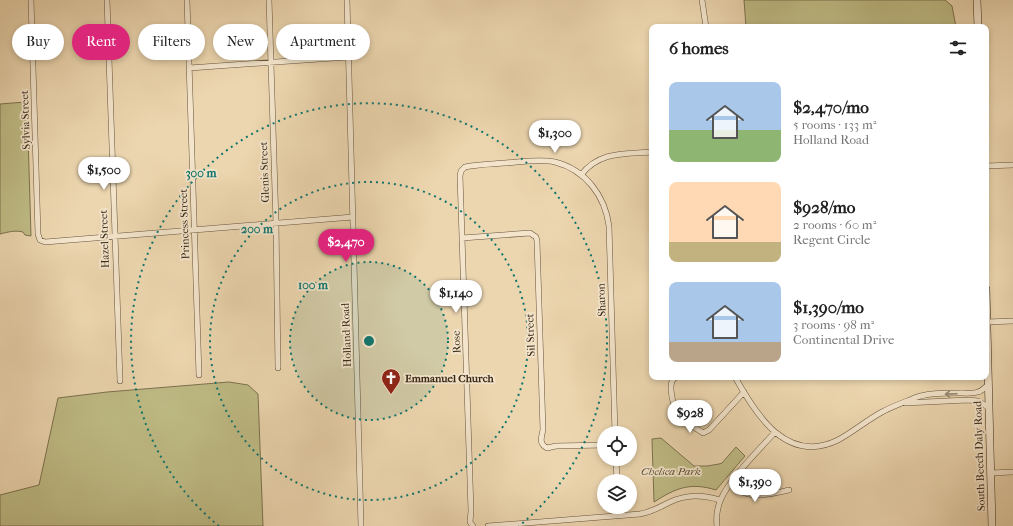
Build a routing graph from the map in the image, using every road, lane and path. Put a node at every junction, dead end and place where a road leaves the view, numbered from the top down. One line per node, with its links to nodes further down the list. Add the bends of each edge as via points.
1 (31, 0): 23 (street, Sylvia Street, via 40,240 45,242)
2 (107, 0): 23 (street, Hazel Street)
3 (187, 0): 14 (street, Princess Street)
4 (269, 0): 13 (street, Glenis Street)
5 (347, 0): 8 (street, Holland Road)
6 (702, 0): 9 (street)
7 (977, 0): 10 (street)
8 (347, 24)
9 (706, 24)
10 (978, 24)
11 (310, 60): 13 (street)
12 (348, 60): 20 (street, Holland Road)
13 (271, 63): 14 (street); 21 (street, Glenis Street)
14 (189, 68): 22 (street, Princess Street)
15 (649, 152): 19 (street, via 606,156 590,164)
16 (522, 162): 19 (street, Sharon, via 554,162); 24 (street, Rose, via 469,166 463,169 460,176)
17 (1013, 165): 18 (street)
18 (989, 166)
19 (581, 175): 37 (street, Sharon, via 600,196 609,226)
20 (353, 217): 21 (street); 46 (street, Holland Road)
21 (276, 223): 22 (street); 27 (street, Glenis Street)
22 (194, 229): 23 (street); 28 (street, Princess Street)
23 (114, 236): 32 (street, Hazel Street)
24 (462, 238): 39 (street, Sil Street, via 530,233 536,237 543,430 541,442 547,448); 47 (street, Rose, via 470,522)
25 (1013, 321): 26 (street)
26 (989, 322)
27 (278, 368)
28 (199, 375)
29 (673, 380): 34 (street, via 671,383 675,411 703,433 709,430)
30 (736, 380): 34 (street)
31 (988, 380): 33 (street, South Beech Daly Road)
32 (120, 381)
33 (988, 385): 35 (street, one-way to 35, via 979,392 924,396); 36 (street, South Beech Daly Road)
34 (744, 392): 38 (street, via 762,418)
35 (902, 404): 36 (street, via 968,400 978,401); 38 (street, via 882,412 839,439 822,445 797,444 784,439)
36 (988, 407): 41 (street, South Beech Daly Road)
37 (615, 426)
38 (776, 432): 42 (street)
39 (597, 444)
40 (1013, 472): 41 (street)
41 (991, 473): 50 (street, South Beech Daly Road)
42 (732, 482): 43 (street, via 735,488 744,493 764,495); 44 (street)
43 (790, 490)
44 (720, 500): 45 (street, via 687,496 647,513); 49 (street)
45 (618, 515): 48 (street)
46 (361, 526)
47 (473, 526)
48 (488, 526)
49 (717, 526)
50 (992, 526)

